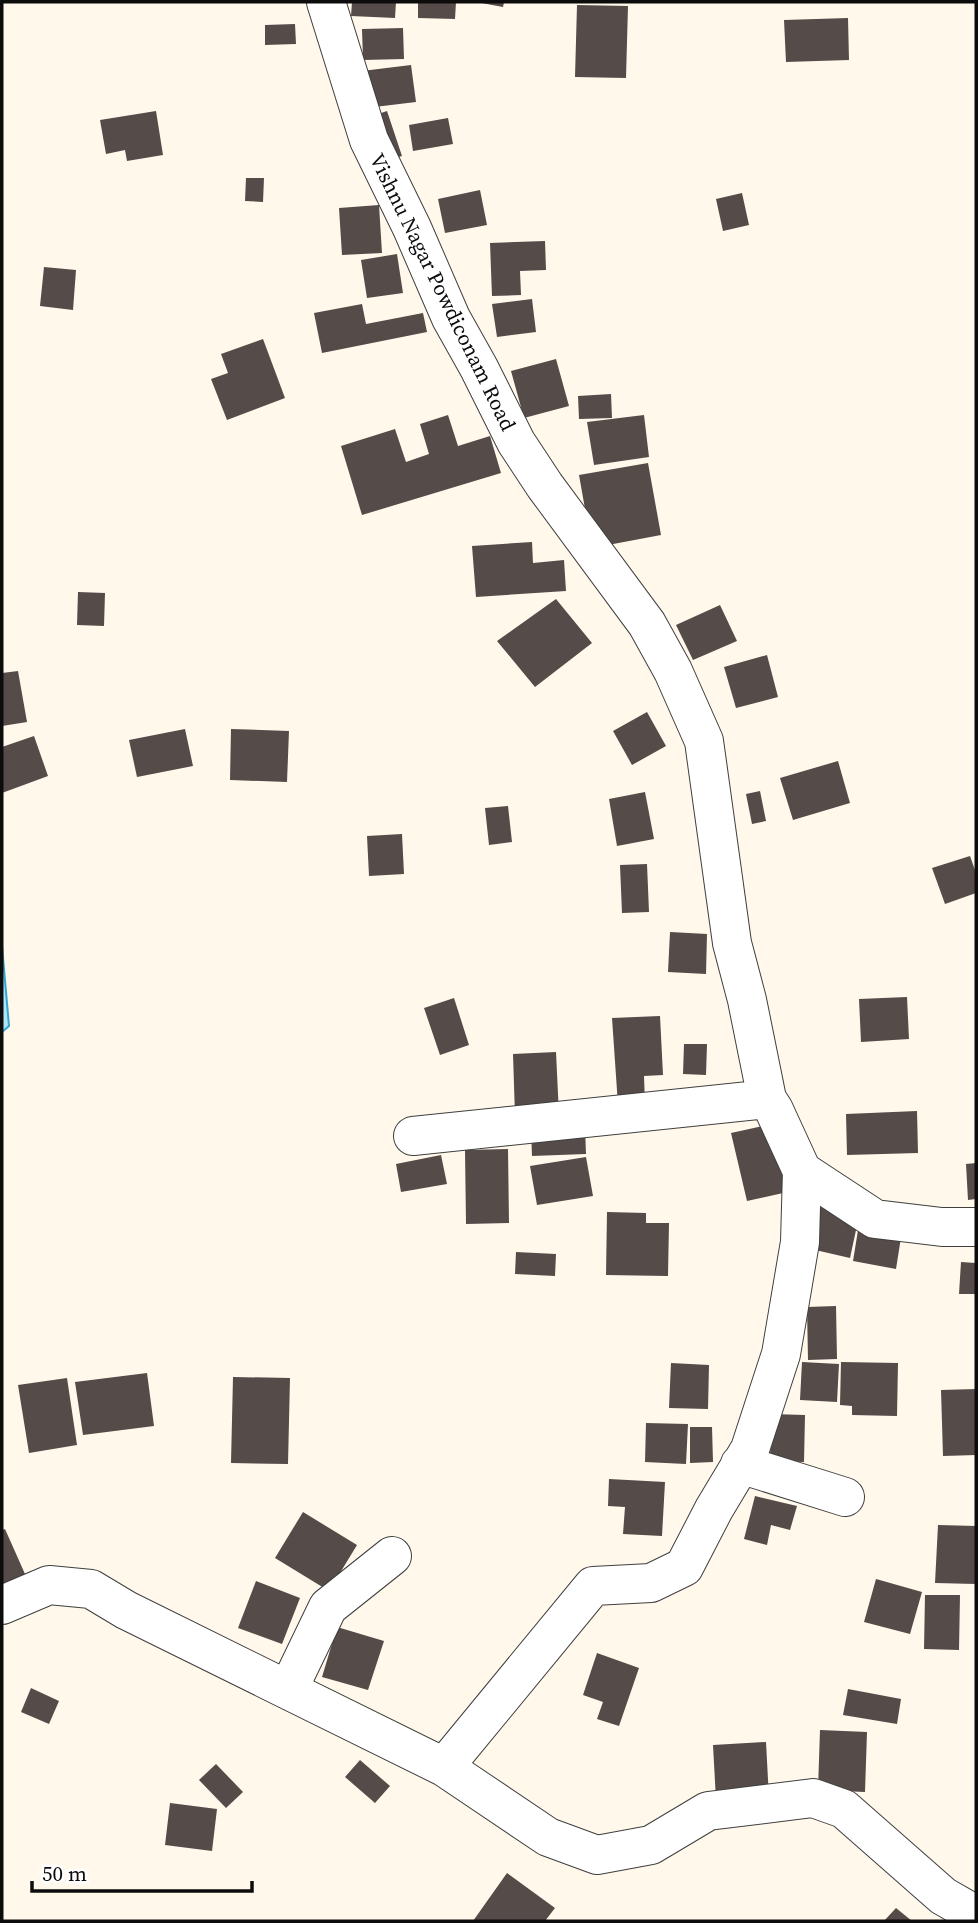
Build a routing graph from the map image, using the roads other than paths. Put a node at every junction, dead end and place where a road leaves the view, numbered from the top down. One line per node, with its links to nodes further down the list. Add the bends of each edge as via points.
1 (326, 2): 2 (street, Vishnu Nagar Powdiconam Road, via 369,140 451,318 516,442 647,624 704,741 732,943)
2 (767, 1099): 3 (street); 4 (street, Vishnu Nagar Powdiconam Road)
3 (413, 1136)
4 (802, 1171): 5 (street, via 875,1219); 6 (street, via 800,1242 781,1354 750,1449)
5 (976, 1227)
6 (740, 1464): 7 (street); 11 (street, via 684,1567 651,1583 593,1586)
7 (845, 1497)
8 (392, 1556): 10 (street, via 328,1607)
9 (2, 1605): 10 (street, via 49,1585 91,1589)
10 (288, 1690): 11 (street)
11 (444, 1767): 12 (street, via 548,1837 597,1856 651,1845 708,1811 813,1798 844,1809 943,1896)
12 (976, 1915)

